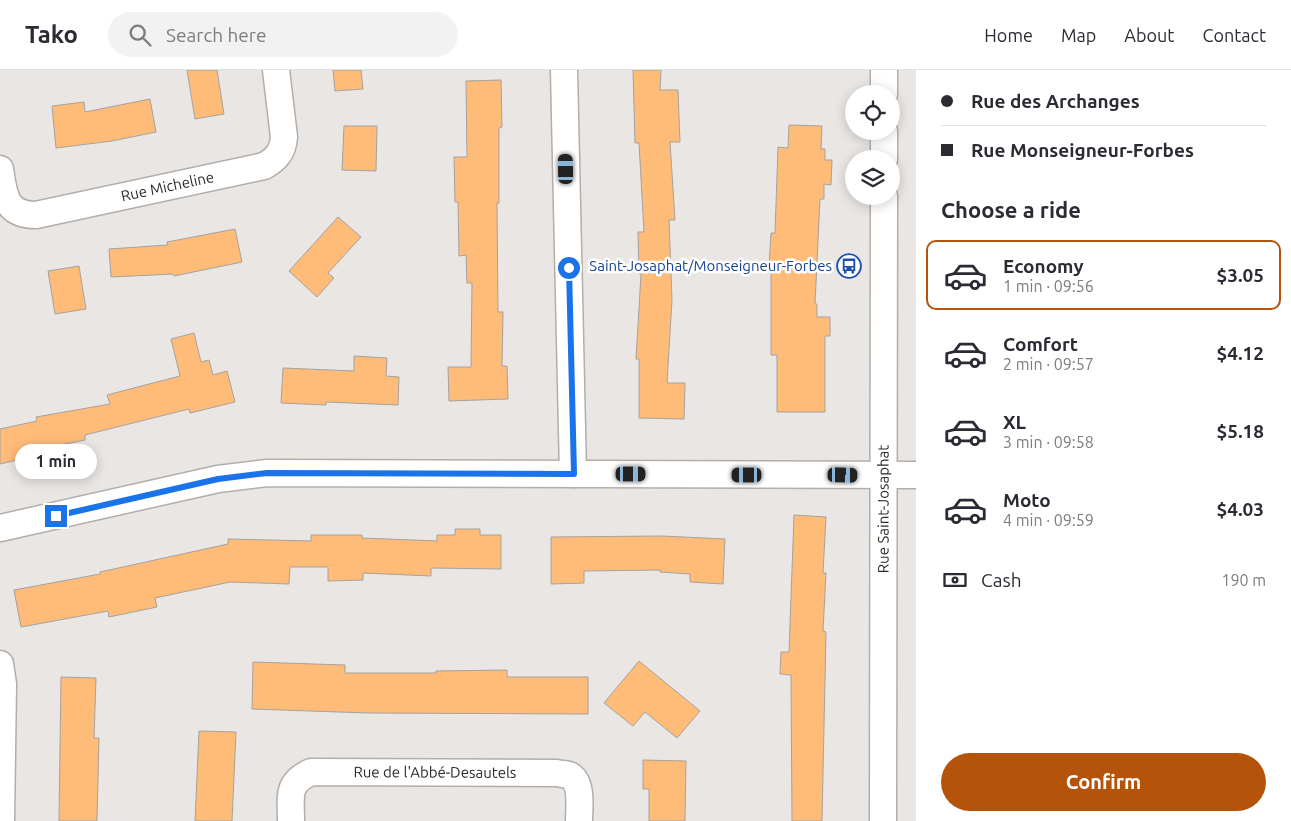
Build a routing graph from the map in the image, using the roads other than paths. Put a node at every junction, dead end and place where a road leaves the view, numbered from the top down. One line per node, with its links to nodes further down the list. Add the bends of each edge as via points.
1 (276, 70): 5 (street, Rue Micheline, via 283,146 273,161 264,166 36,215 14,211 4,193)
2 (564, 70): 7 (street)
3 (884, 70): 4 (street)
4 (884, 85)
5 (0, 169)
6 (884, 205): 8 (street, Rue Saint-Josaphat)
7 (574, 474): 8 (street); 10 (street, via 267,473 218,479)
8 (884, 475): 9 (street); 15 (street, Rue Saint-Josaphat)
9 (916, 475)
10 (0, 528)
11 (0, 664): 12 (street, via 3,684)
12 (1, 821)
13 (291, 821): 14 (street, Rue de l'Abbé-Desautels, via 294,783 311,772 569,775 576,782 579,794)
14 (579, 821)
15 (883, 821)

